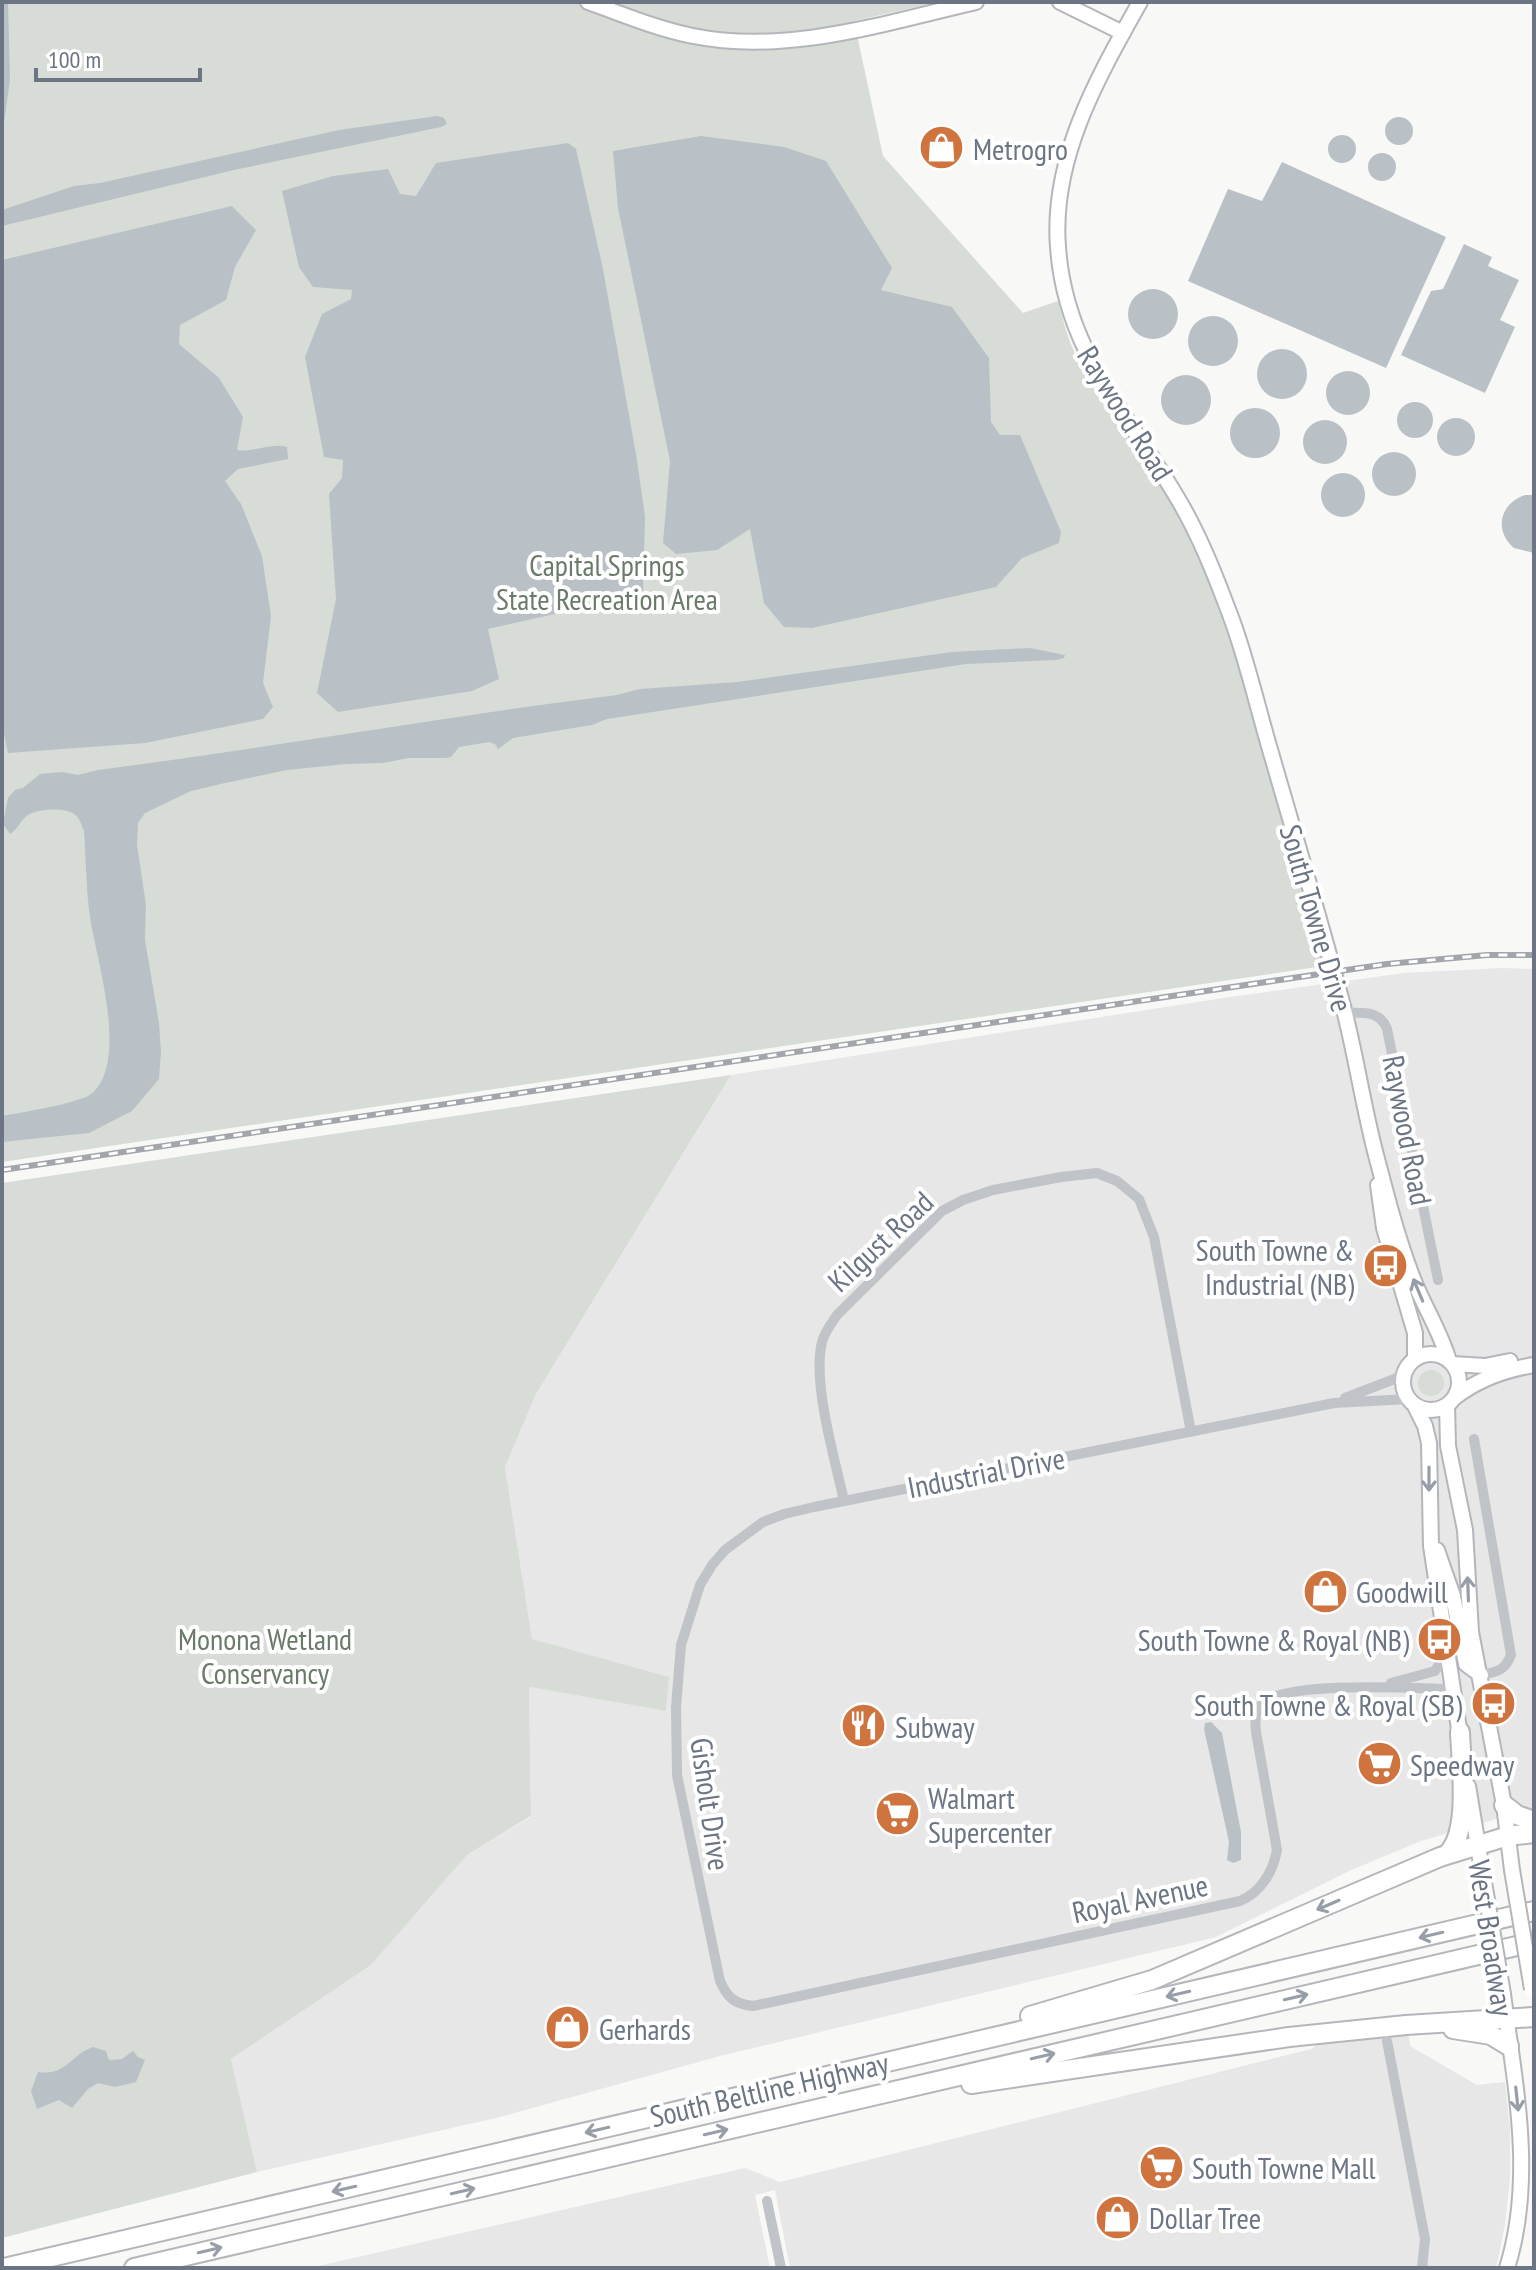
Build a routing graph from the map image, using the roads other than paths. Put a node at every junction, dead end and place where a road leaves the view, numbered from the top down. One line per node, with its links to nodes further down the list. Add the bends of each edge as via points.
1 (588, 2): 2 (street, via 691,36 758,43 803,39)
2 (976, 2)
3 (1060, 2): 5 (street)
4 (1140, 2): 5 (street, Raywood Road)
5 (1123, 33): 6 (street, Raywood Road, via 1070,145 1058,205 1061,274 1079,338 1099,377 1200,540)
6 (1251, 686): 7 (street, South Towne Drive)
7 (1345, 1013): 8 (street, South Towne Drive); 9 (street, Raywood Road, via 1380,1017 1387,1029)
8 (1375, 1152): 11 (street, South Towne Drive, via 1384,1228 1415,1333); 12 (street, South Towne Drive, one-way to 8, via 1412,1278)
9 (1438, 1280)
10 (1534, 1357): 12 (street, via 1485,1366)
11 (1413, 1362): 12 (street, via 1431,1354); 14 (street, via 1404,1385); 16 (street, Industrial Drive, via 1397,1378)
12 (1451, 1363): 15 (street, via 1459,1378)
13 (1534, 1365): 15 (street, via 1488,1377)
14 (1412, 1401): 15 (street, via 1430,1410); 16 (street, Industrial Drive); 20 (street, one-way to 20, via 1429,1443)
15 (1450, 1401): 23 (street, one-way to 15, via 1469,1614 1465,1530 1448,1446)
16 (1334, 1403): 17 (street, Industrial Drive)
17 (1191, 1432): 19 (street, Industrial Drive); 19 (street, Kilgust Road, via 1154,1237 1139,1199 1097,1173 993,1190 942,1211 825,1331 820,1351 823,1399)
18 (1474, 1439): 23 (street, via 1511,1655 1500,1671)
19 (844, 1501): 21 (street, Industrial Drive, via 784,1514 742,1536 712,1565)
20 (1430, 1531): 22 (street); 23 (street, via 1453,1596 1466,1664)
21 (689, 1618): 35 (street, Gisholt Drive, via 681,1645 676,1707 677,1775)
22 (1447, 1649): 24 (street, Royal Avenue, via 1435,1671); 25 (street)
23 (1481, 1675): 27 (street)
24 (1377, 1686): 25 (street, Royal Avenue); 35 (street, Royal Avenue, via 1275,1696 1258,1709 1256,1732 1277,1850 1268,1875 1250,1897 753,2006)
25 (1454, 1692): 26 (street)
26 (1460, 1732): 31 (street); 32 (highway, via 1460,1824 1456,1845)
27 (1504, 1805): 28 (highway); 30 (street)
28 (1534, 1821)
29 (1534, 1833): 30 (highway)
30 (1508, 1836): 31 (highway); 36 (street, West Broadway, bridge)
31 (1478, 1845): 32 (highway); 37 (street, West Broadway, bridge)
32 (1446, 1855): 42 (highway, one-way to 42, via 1152,1980)
33 (1534, 1911): 42 (highway, South Beltline Highway, one-way to 42)
34 (1534, 1942): 43 (highway, South Beltline Highway, one-way to 34)
35 (726, 1995)
36 (1533, 1996)
37 (1506, 2017): 38 (highway); 39 (highway); 41 (street, West Broadway)
38 (1534, 2017)
39 (1406, 2025): 41 (highway, via 1491,2035); 43 (highway, via 1274,2039)
40 (1387, 2041): 48 (street, via 1425,2239)
41 (1509, 2046): 49 (street, West Broadway, one-way to 49, via 1521,2183)
42 (824, 2076): 45 (highway, South Beltline Highway, one-way to 45)
43 (830, 2105): 46 (highway, South Beltline Highway, one-way to 43)
44 (767, 2201): 47 (street)
45 (4, 2268)
46 (134, 2268)
47 (781, 2268)
48 (1422, 2268)
49 (1507, 2268)

